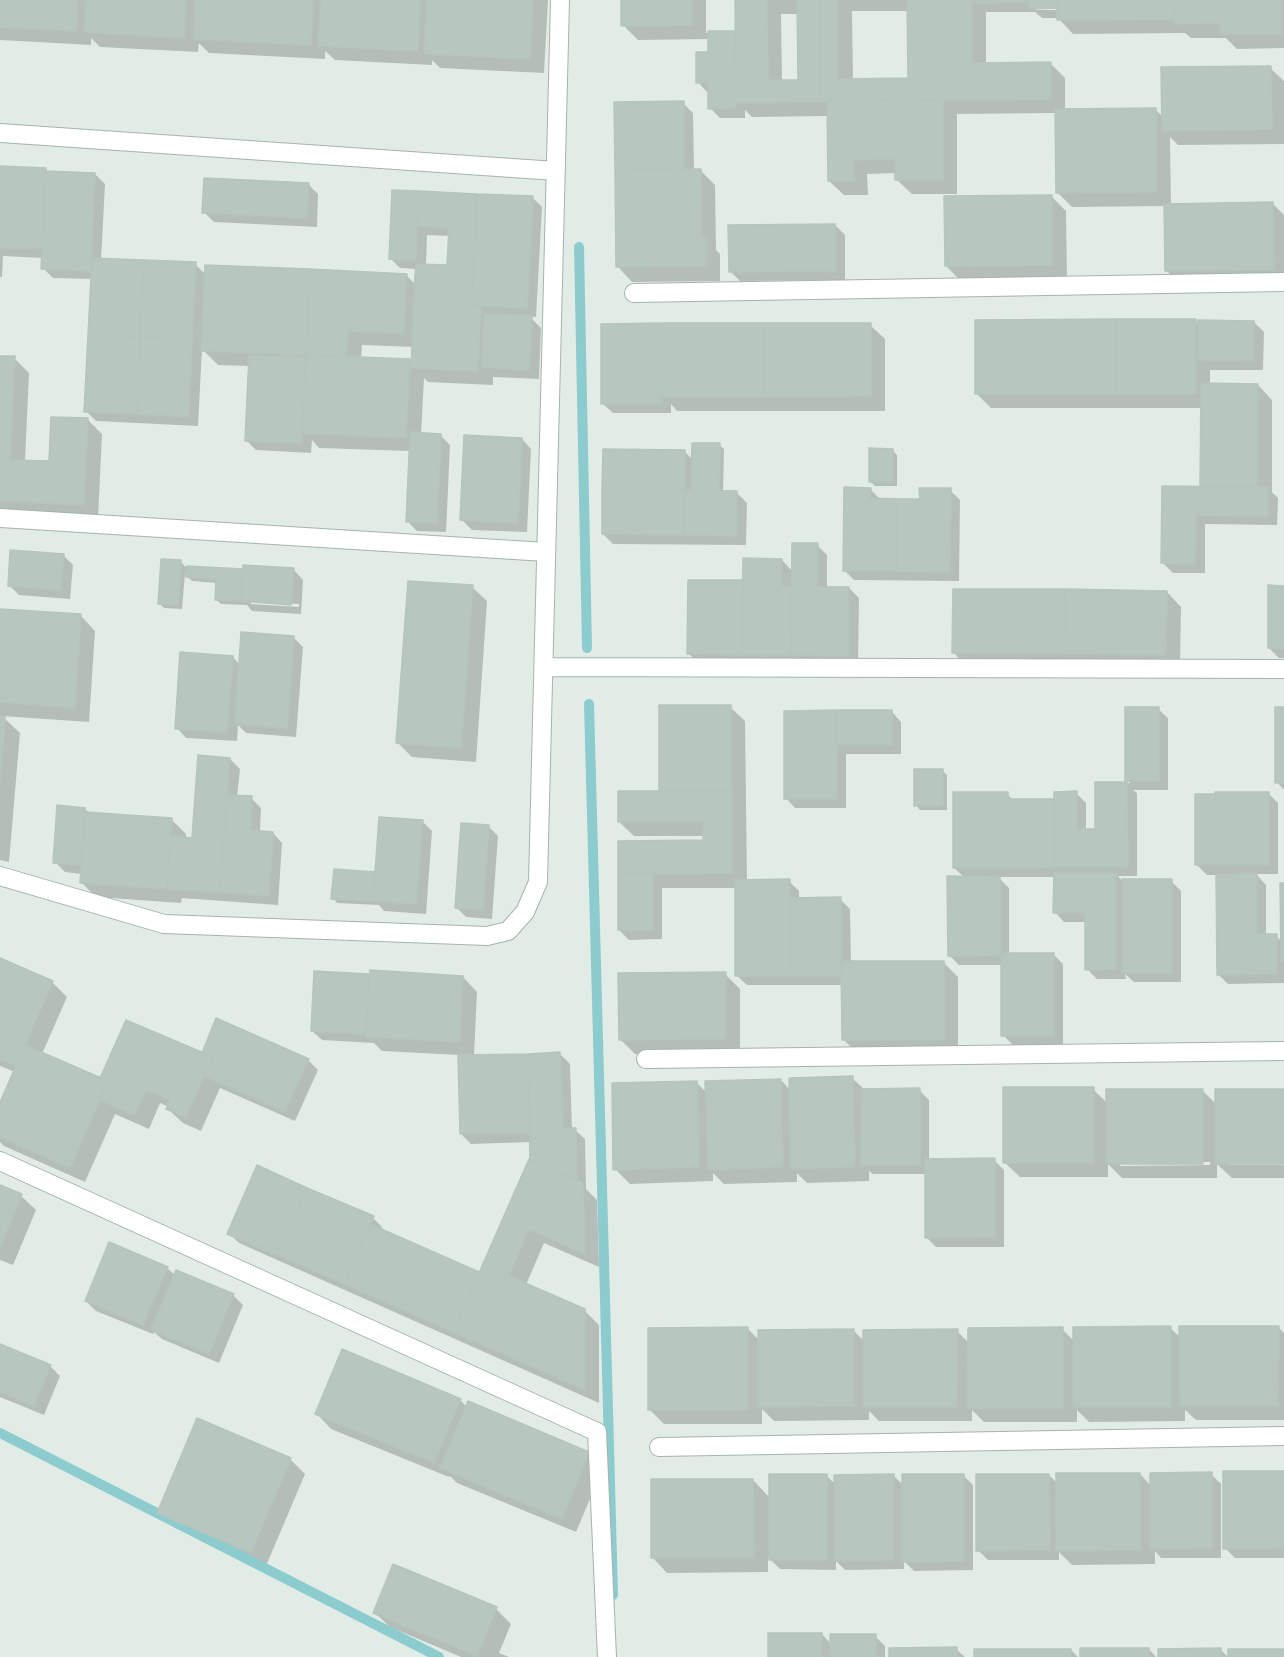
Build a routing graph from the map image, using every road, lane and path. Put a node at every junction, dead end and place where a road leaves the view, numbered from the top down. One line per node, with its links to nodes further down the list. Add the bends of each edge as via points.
1 (560, 0): 3 (street)
2 (0, 134): 3 (street)
3 (556, 171): 7 (street)
4 (1284, 282): 5 (street)
5 (634, 293)
6 (0, 518): 7 (street)
7 (546, 552): 8 (street)
8 (544, 667): 9 (street); 10 (street, via 538,882 525,912 508,931 487,936 164,924)
9 (1284, 669)
10 (0, 876)
11 (1284, 1051): 12 (street)
12 (646, 1059)
13 (0, 1161): 16 (street, via 597,1432)
14 (1284, 1436): 15 (street)
15 (659, 1447)
16 (607, 1657)

